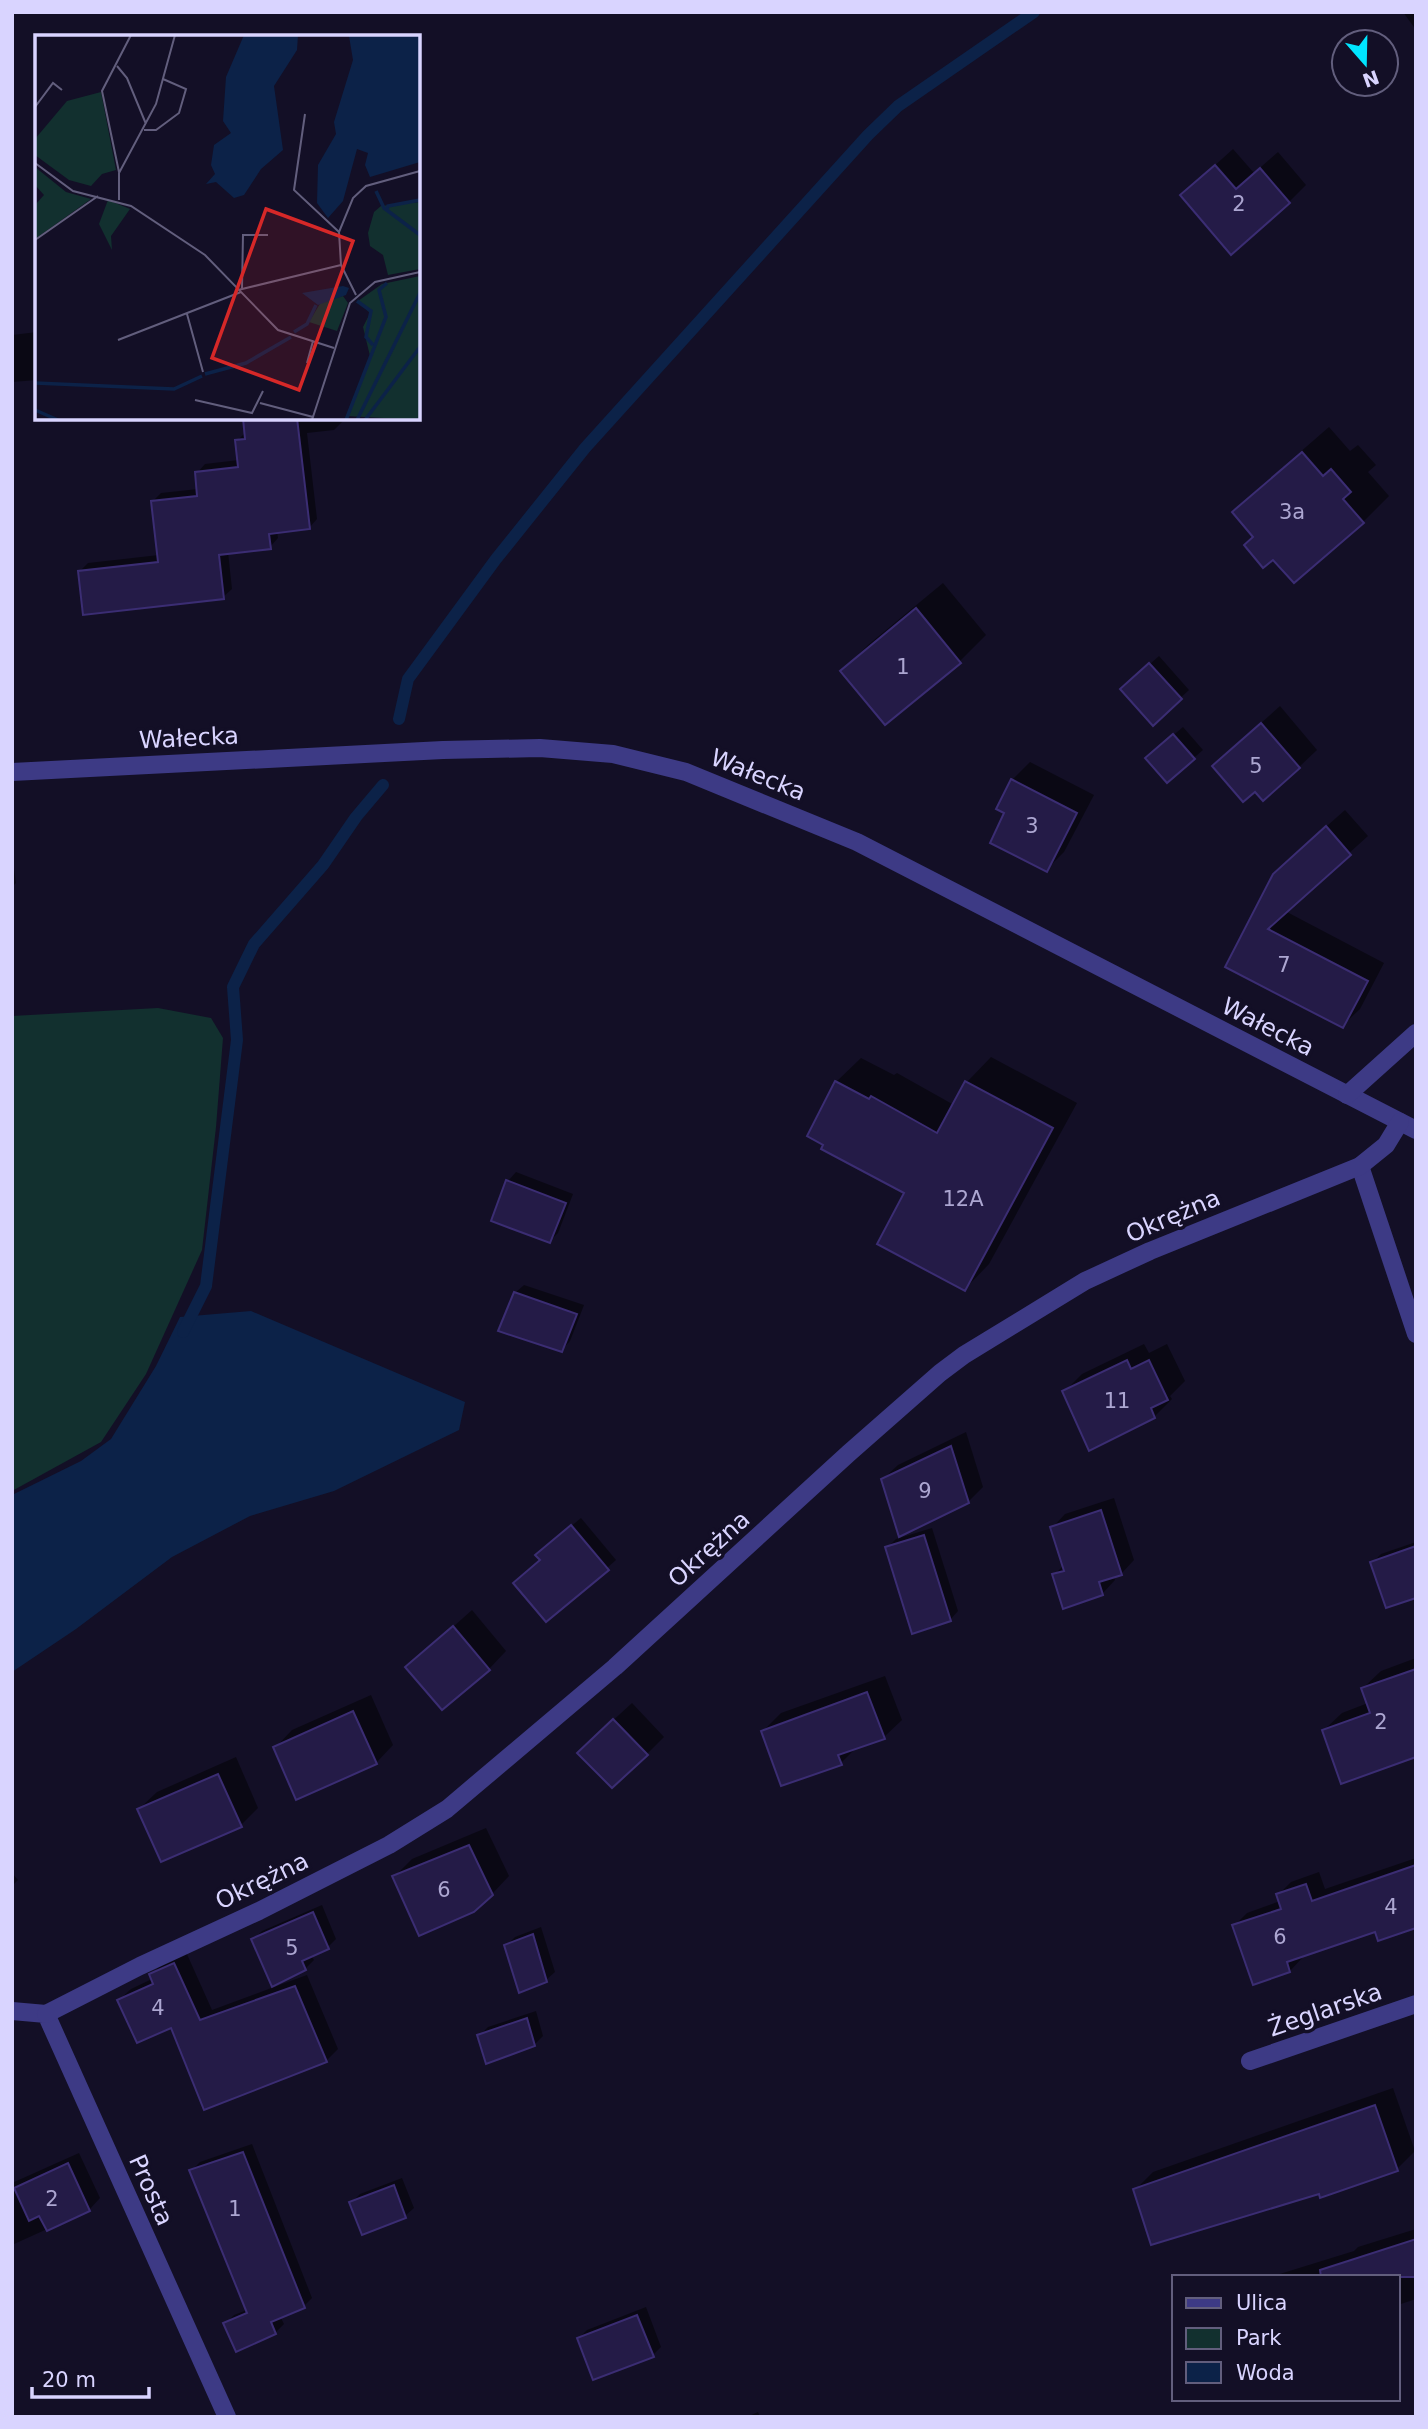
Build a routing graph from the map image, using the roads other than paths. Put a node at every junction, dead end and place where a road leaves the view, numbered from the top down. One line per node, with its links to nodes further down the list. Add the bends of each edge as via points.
1 (12, 772): 3 (street, Wałecka, via 443,750 540,748 613,754 686,772 857,842)
2 (1416, 1033): 3 (street)
3 (1347, 1095): 4 (street, Wałecka)
4 (1408, 1126): 5 (street, Okrężna)
5 (1360, 1166): 6 (street); 9 (street, Okrężna, via 1085,1281 964,1355 859,1444 615,1667 447,1809 377,1851)
6 (1416, 1334)
7 (1416, 2004): 10 (street, Żeglarska)
8 (12, 2011): 9 (street)
9 (46, 2014): 11 (street, Prosta)
10 (1250, 2062)
11 (227, 2417)

